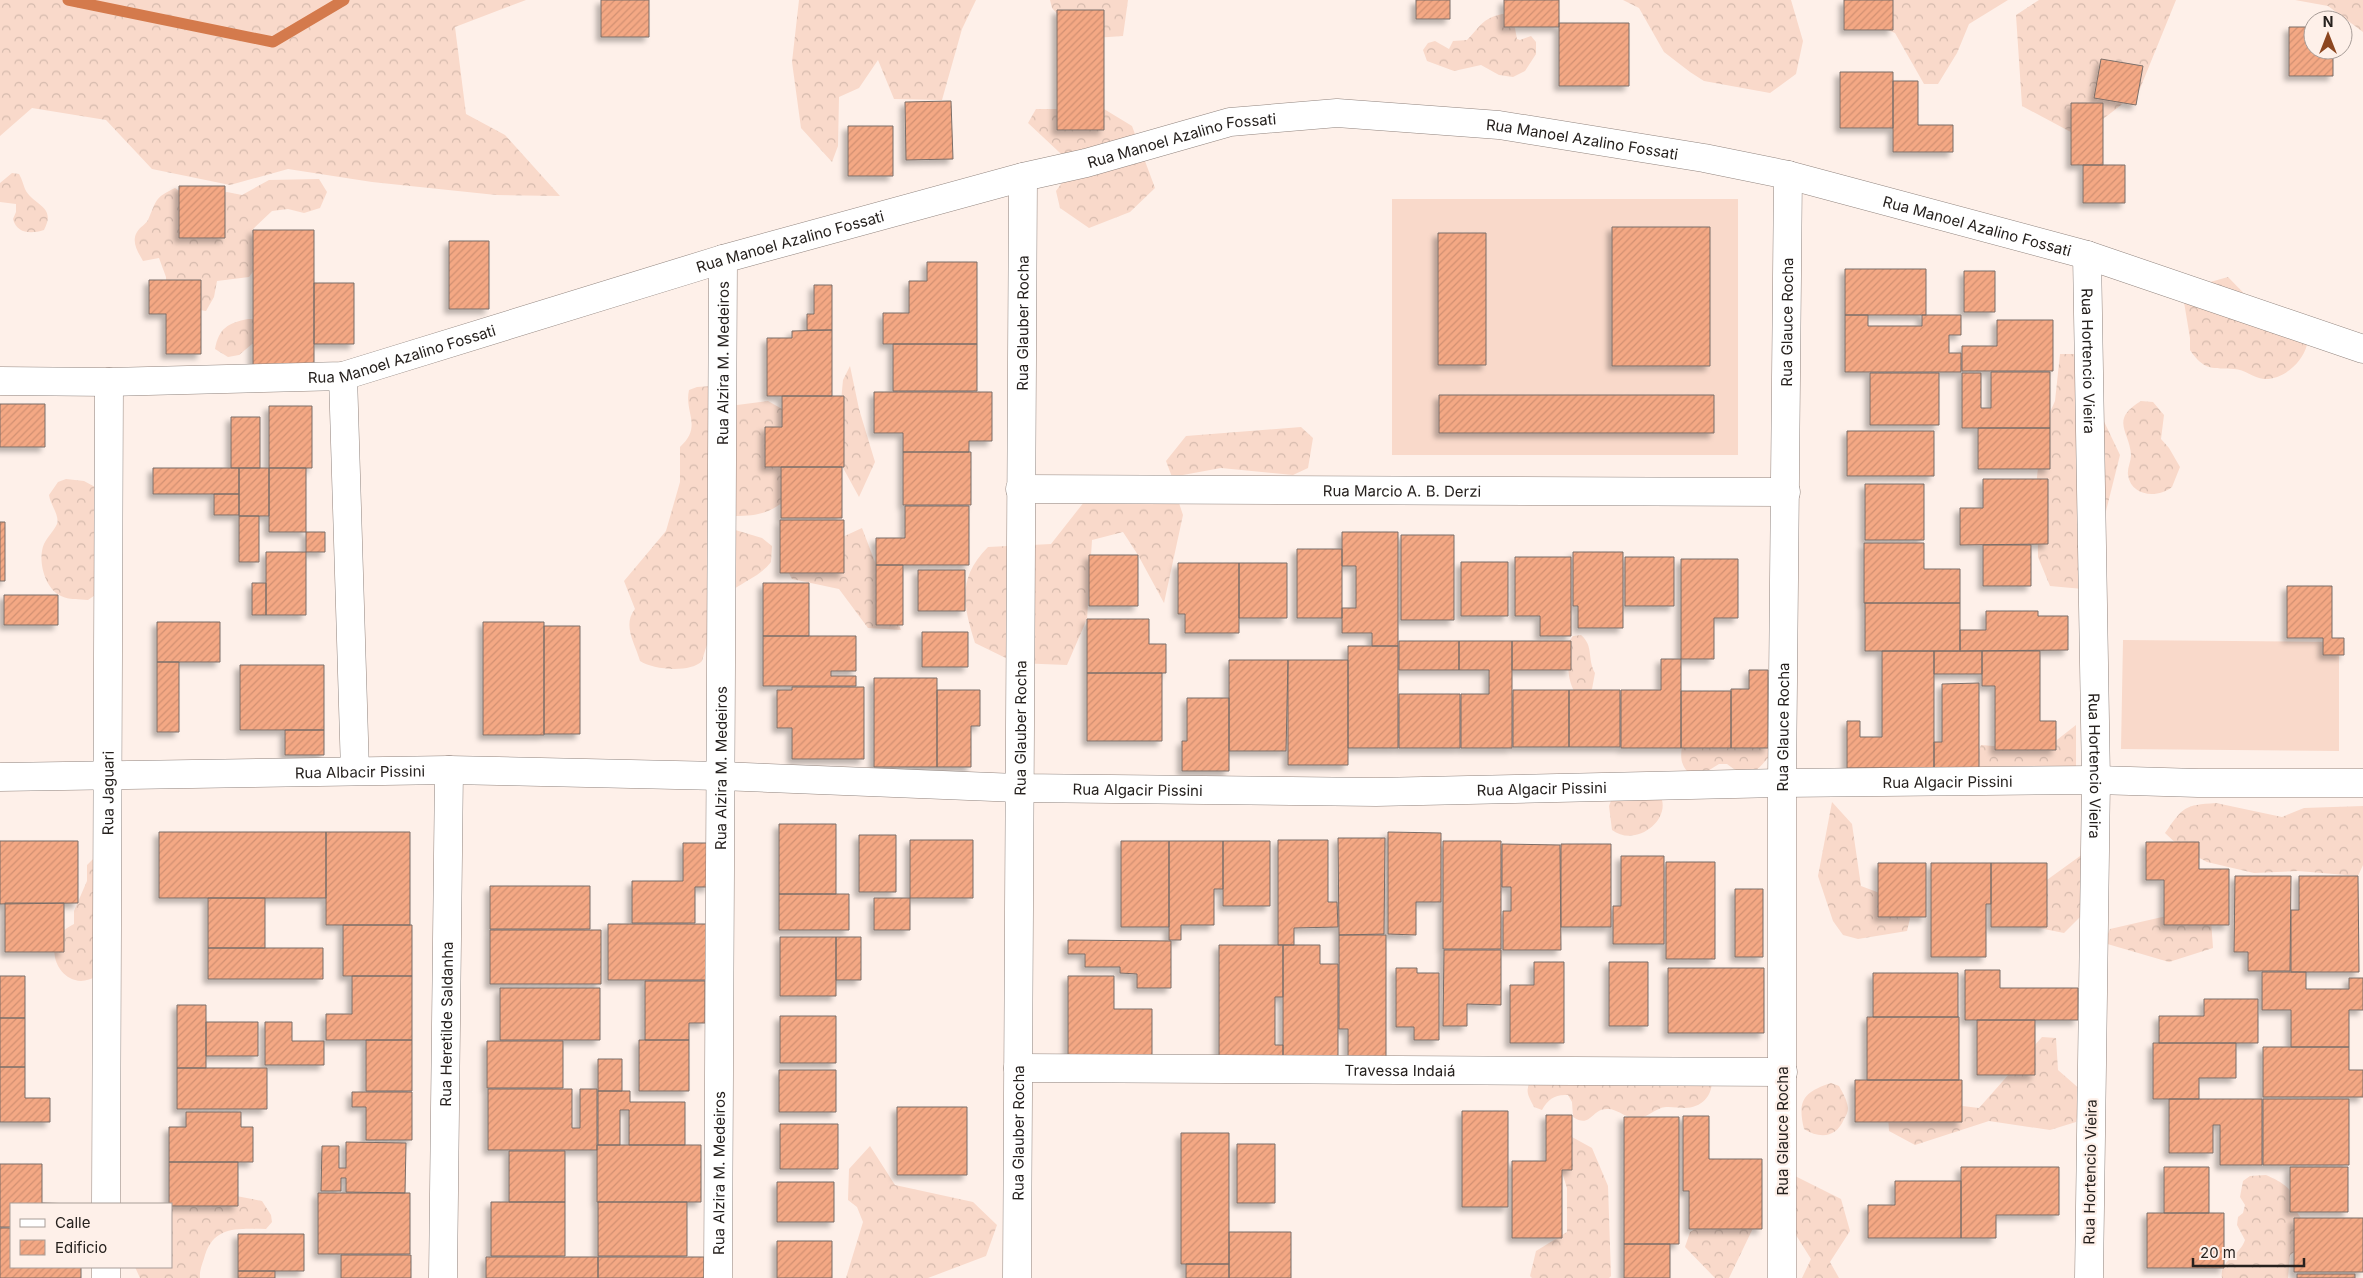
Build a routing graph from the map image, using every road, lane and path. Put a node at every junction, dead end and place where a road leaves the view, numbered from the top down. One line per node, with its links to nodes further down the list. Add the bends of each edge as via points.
1 (1788, 175): 2 (street, Rua Manoel Azalino Fossati, via 1499,125 1337,113 1230,122); 3 (street, Rua Manoel Azalino Fossati); 10 (street, Rua Glauce Rocha)
2 (1023, 178): 4 (street, Rua Manoel Azalino Fossati); 9 (street, Rua Glauber Rocha)
3 (2087, 255): 5 (street, Rua Manoel Azalino Fossati); 16 (street, Rua Hortencio Vieira)
4 (723, 259): 6 (street, Rua Manoel Azalino Fossati); 14 (street, Rua Alzira M. Medeiros)
5 (2363, 349)
6 (343, 376): 8 (street, Rua Manoel Azalino Fossati); 12 (street)
7 (0, 381): 8 (street, Rua Manoel Azalino Fossati)
8 (109, 382): 13 (street, Rua Jaguari)
9 (1020, 489): 10 (street, Rua Marcio A. B. Derzi); 19 (street, Rua Glauber Rocha)
10 (1786, 492): 17 (street, Rua Glauce Rocha)
11 (449, 770): 12 (street, Rua Albacir Pissini); 14 (street, Rua Albacir Pissini); 23 (street, Rua Heretilde Saldanha)
12 (355, 772): 13 (street, Rua Albacir Pissini)
13 (108, 774): 15 (street, Rua Albacir Pissini); 22 (street, Rua Jaguari)
14 (720, 776): 19 (street, Rua Algacir Pissini); 24 (street, Rua Alzira M. Medeiros)
15 (0, 777)
16 (2096, 780): 17 (street, Rua Algacir Pissini); 18 (street, Rua Algacir Pissini); 27 (street, Rua Hortencio Vieira)
17 (1782, 783): 19 (street, Rua Algacir Pissini, via 1376,792); 21 (street, Rua Glauce Rocha)
18 (2363, 783)
19 (1020, 788): 20 (street, Rua Glauber Rocha)
20 (1018, 1068): 21 (street, Travessa Indaiá); 25 (street, Rua Glauber Rocha)
21 (1783, 1072): 26 (street, Rua Glauce Rocha)
22 (106, 1203)
23 (443, 1278)
24 (718, 1278)
25 (1017, 1278)
26 (1782, 1278)
27 (2089, 1278)

